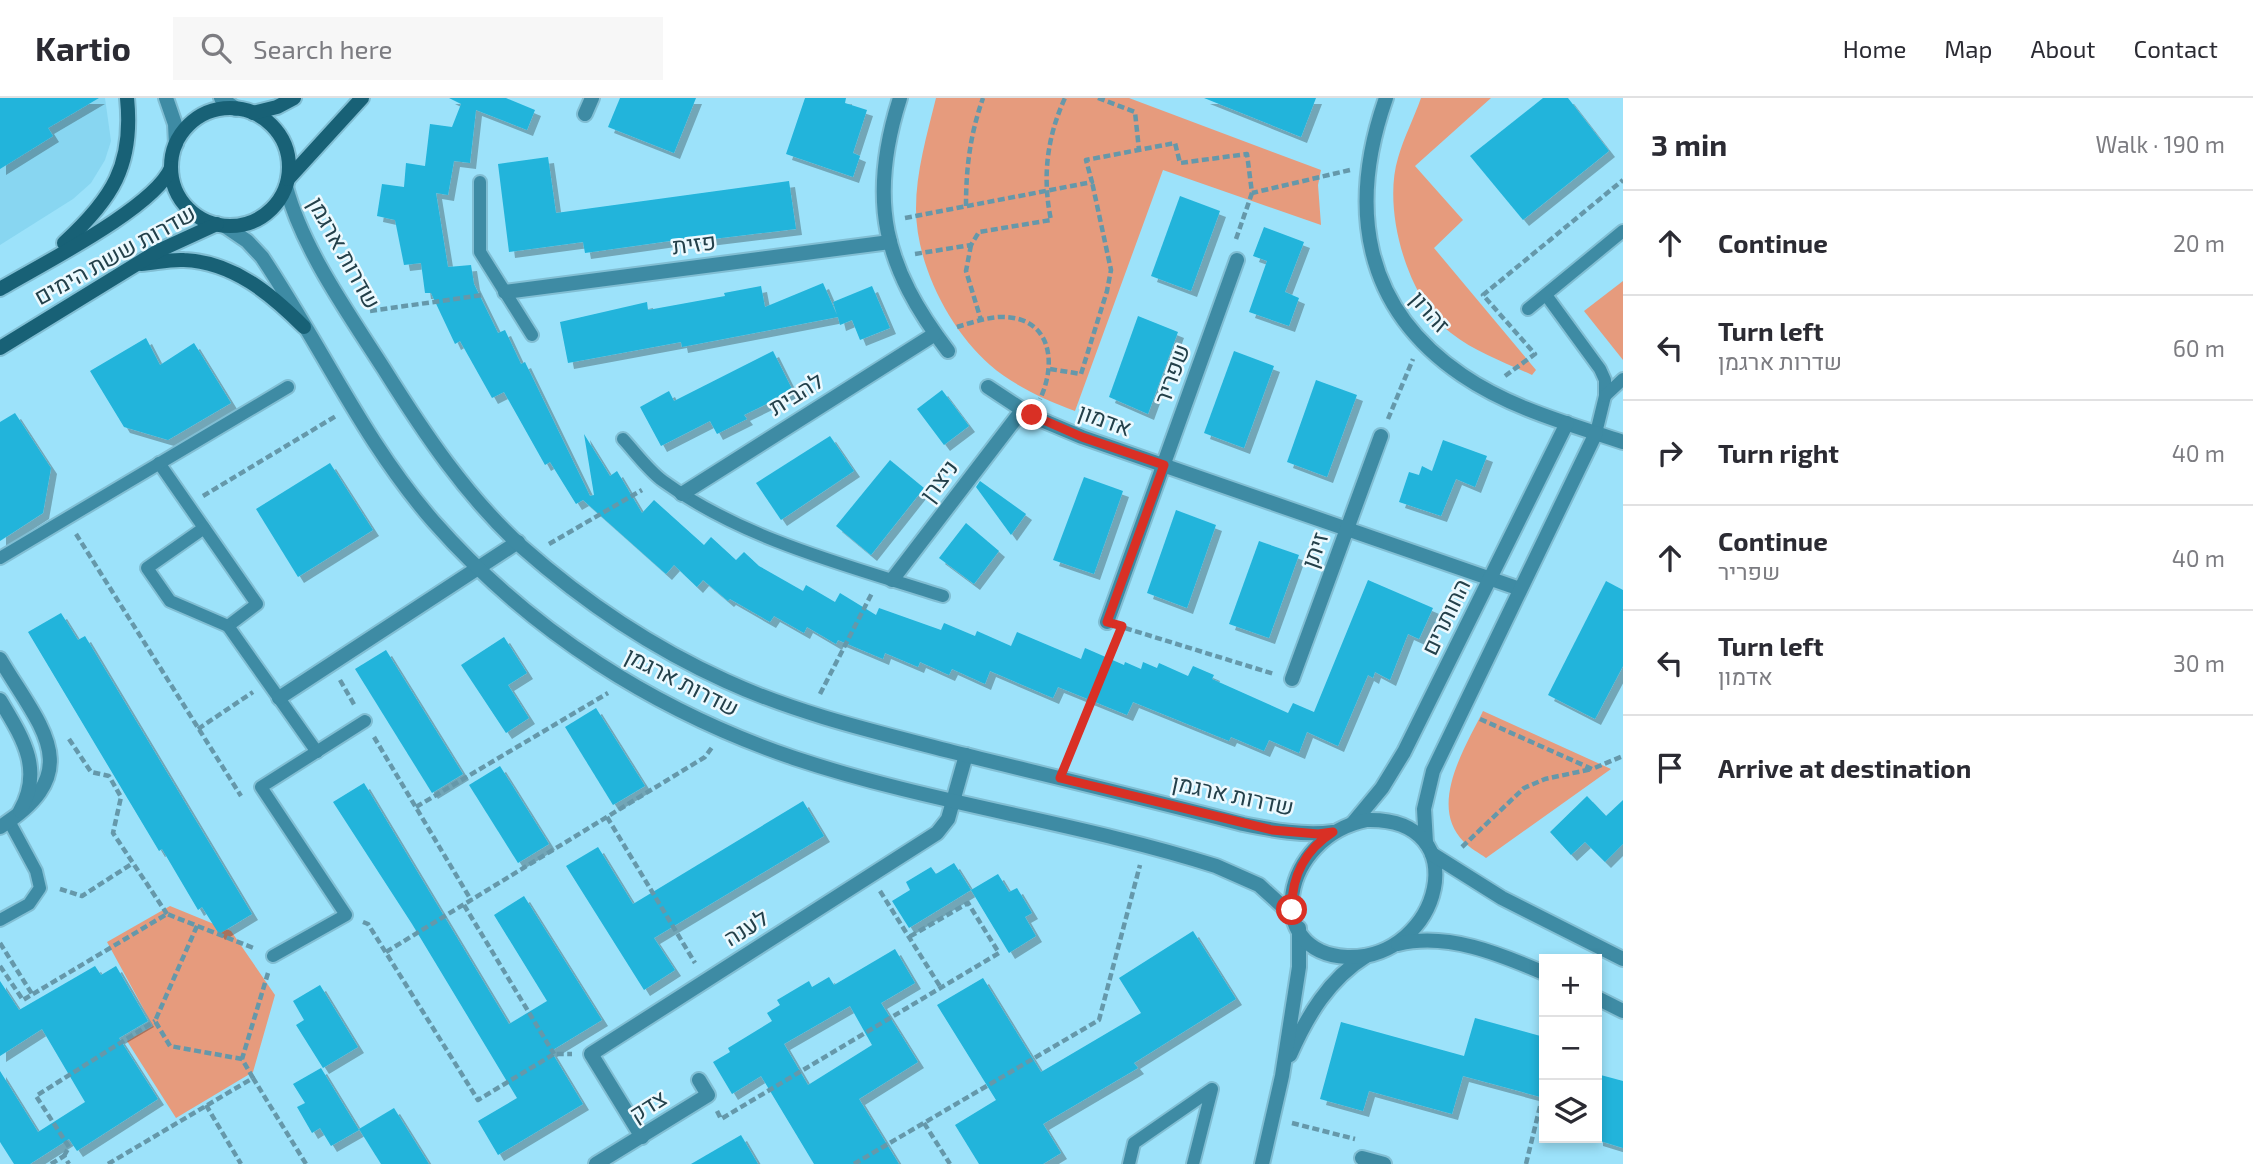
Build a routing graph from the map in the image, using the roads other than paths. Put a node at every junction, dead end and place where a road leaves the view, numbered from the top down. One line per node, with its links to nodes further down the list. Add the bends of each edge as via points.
1 (127, 98): 20 (main road, via 130,136 119,174 99,208)
2 (166, 98): 12 (street)
3 (221, 98): 9 (street)
4 (294, 98): 10 (main road)
5 (362, 98): 15 (main road)
6 (592, 98): 11 (street)
7 (900, 98): 18 (street, via 884,158 885,222)
8 (1386, 98): 36 (street, זהרון, via 1367,166 1365,216 1373,262 1392,304 1420,340 1462,375 1514,403)
9 (236, 109): 10 (main road); 12 (main road, via 219,109 198,118)
10 (253, 113): 15 (main road, via 280,135 288,156)
11 (586, 114)
12 (176, 144): 13 (main road)
13 (171, 167): 16 (main road, via 176,189 188,208); 20 (main road, שדרות ששת הימים, via 145,200)
14 (480, 182): 23 (lane, via 480,253)
15 (287, 183): 16 (main road, via 279,201 263,217 242,225); 46 (street, שדרות ארגמן, via 305,238 422,430 469,491)
16 (221, 225): 21 (main road, שדרות ששת הימים); 26 (street, שדרות ארגמן, via 262,257)
17 (1623, 231): 24 (lane)
18 (890, 242): 23 (street, פזית); 27 (street, via 917,310)
19 (1237, 260): 42 (street, שפריר)
20 (40, 265): 22 (main road, שדרות ששת הימים)
21 (136, 265): 26 (main road, via 183,260 236,274 260,287); 29 (main road, שדרות ששת הימים)
22 (0, 289)
23 (505, 292): 28 (lane)
24 (1546, 295): 25 (lane); 34 (lane, via 1600,369)
25 (1528, 309)
26 (304, 327): 48 (street, שדרות ארגמן, via 383,457 433,521)
27 (935, 334): 30 (street); 43 (street, להבית)
28 (532, 335)
29 (0, 348)
30 (948, 351)
31 (1623, 379): 34 (lane)
32 (288, 387): 41 (lane)
33 (988, 387): 35 (street, אדמון)
34 (1605, 396): 37 (lane)
35 (1028, 412): 42 (street, אדמון, via 1082,437); 49 (street, ניצרן)
36 (1567, 423): 37 (street, זהרון); 50 (street, החותרים)
37 (1596, 433): 40 (street, זהרון); 51 (street)
38 (1381, 436): 45 (street, זיתן)
39 (622, 439): 43 (lane)
40 (1623, 442)
41 (159, 463): 44 (lane); 47 (lane)
42 (1164, 465): 45 (street, אדמון); 53 (street, שפריר)
43 (682, 494): 49 (lane, via 773,539)
44 (204, 528): 54 (lane, via 257,604); 54 (lane, via 146,568 170,601)
45 (1347, 528): 50 (street, אדמון); 56 (street, זיתן)
46 (518, 542): 48 (street); 61 (street, שדרות ארגמן, via 583,597 650,643 726,681 810,714)
47 (0, 558)
48 (477, 567): 57 (street); 62 (street, שדרות ארגמן, via 555,635 627,683 724,731 795,758)
49 (886, 578): 52 (lane)
50 (1491, 578): 51 (street, אדמון); 64 (street, החותרים, via 1394,770)
51 (1520, 589): 66 (street, via 1427,790 1424,809)
52 (943, 596)
53 (1107, 622)
54 (228, 626): 57 (lane)
55 (0, 659): 63 (street, via 43,731 51,757 42,791)
56 (1292, 679)
57 (279, 698): 60 (lane)
58 (0, 700): 63 (street, via 31,763 29,792)
59 (365, 722): 60 (lane)
60 (317, 752): 70 (lane, via 261,788 346,915)
61 (967, 755): 62 (street, לענה); 65 (street, שדרות ארגמן, via 1272,830)
62 (954, 800): 68 (street, שדרות ארגמן, via 1201,861 1271,894); 78 (street, לענה, via 937,833 591,1054)
63 (9, 822): 67 (lane, via 40,883 33,900)
64 (1353, 823): 65 (street); 66 (street, via 1394,822 1406,826)
65 (1333, 832): 68 (street, via 1314,847 1298,871 1291,897)
66 (1429, 848): 69 (street, via 1436,879 1430,905 1414,929); 72 (street, via 1445,864 1502,898)
67 (0, 920)
68 (1296, 922): 71 (street, via 1321,950 1346,957); 76 (street, via 1299,967)
69 (1393, 945): 71 (street); 73 (street, via 1424,940 1461,944)
70 (273, 956)
71 (1366, 956): 76 (street, via 1350,965 1324,994)
72 (1623, 960)
73 (1539, 971)
74 (1602, 1000): 75 (street)
75 (1623, 1011)
76 (1282, 1076): 83 (street)
77 (699, 1080): 78 (street, צדק, via 708,1095)
78 (642, 1137): 80 (street, צדק)
79 (1362, 1158): 84 (street)
80 (596, 1164)
81 (1129, 1164): 82 (lane, via 1134,1143 1212,1089)
82 (1193, 1164)
83 (1262, 1164)
84 (1384, 1164)

